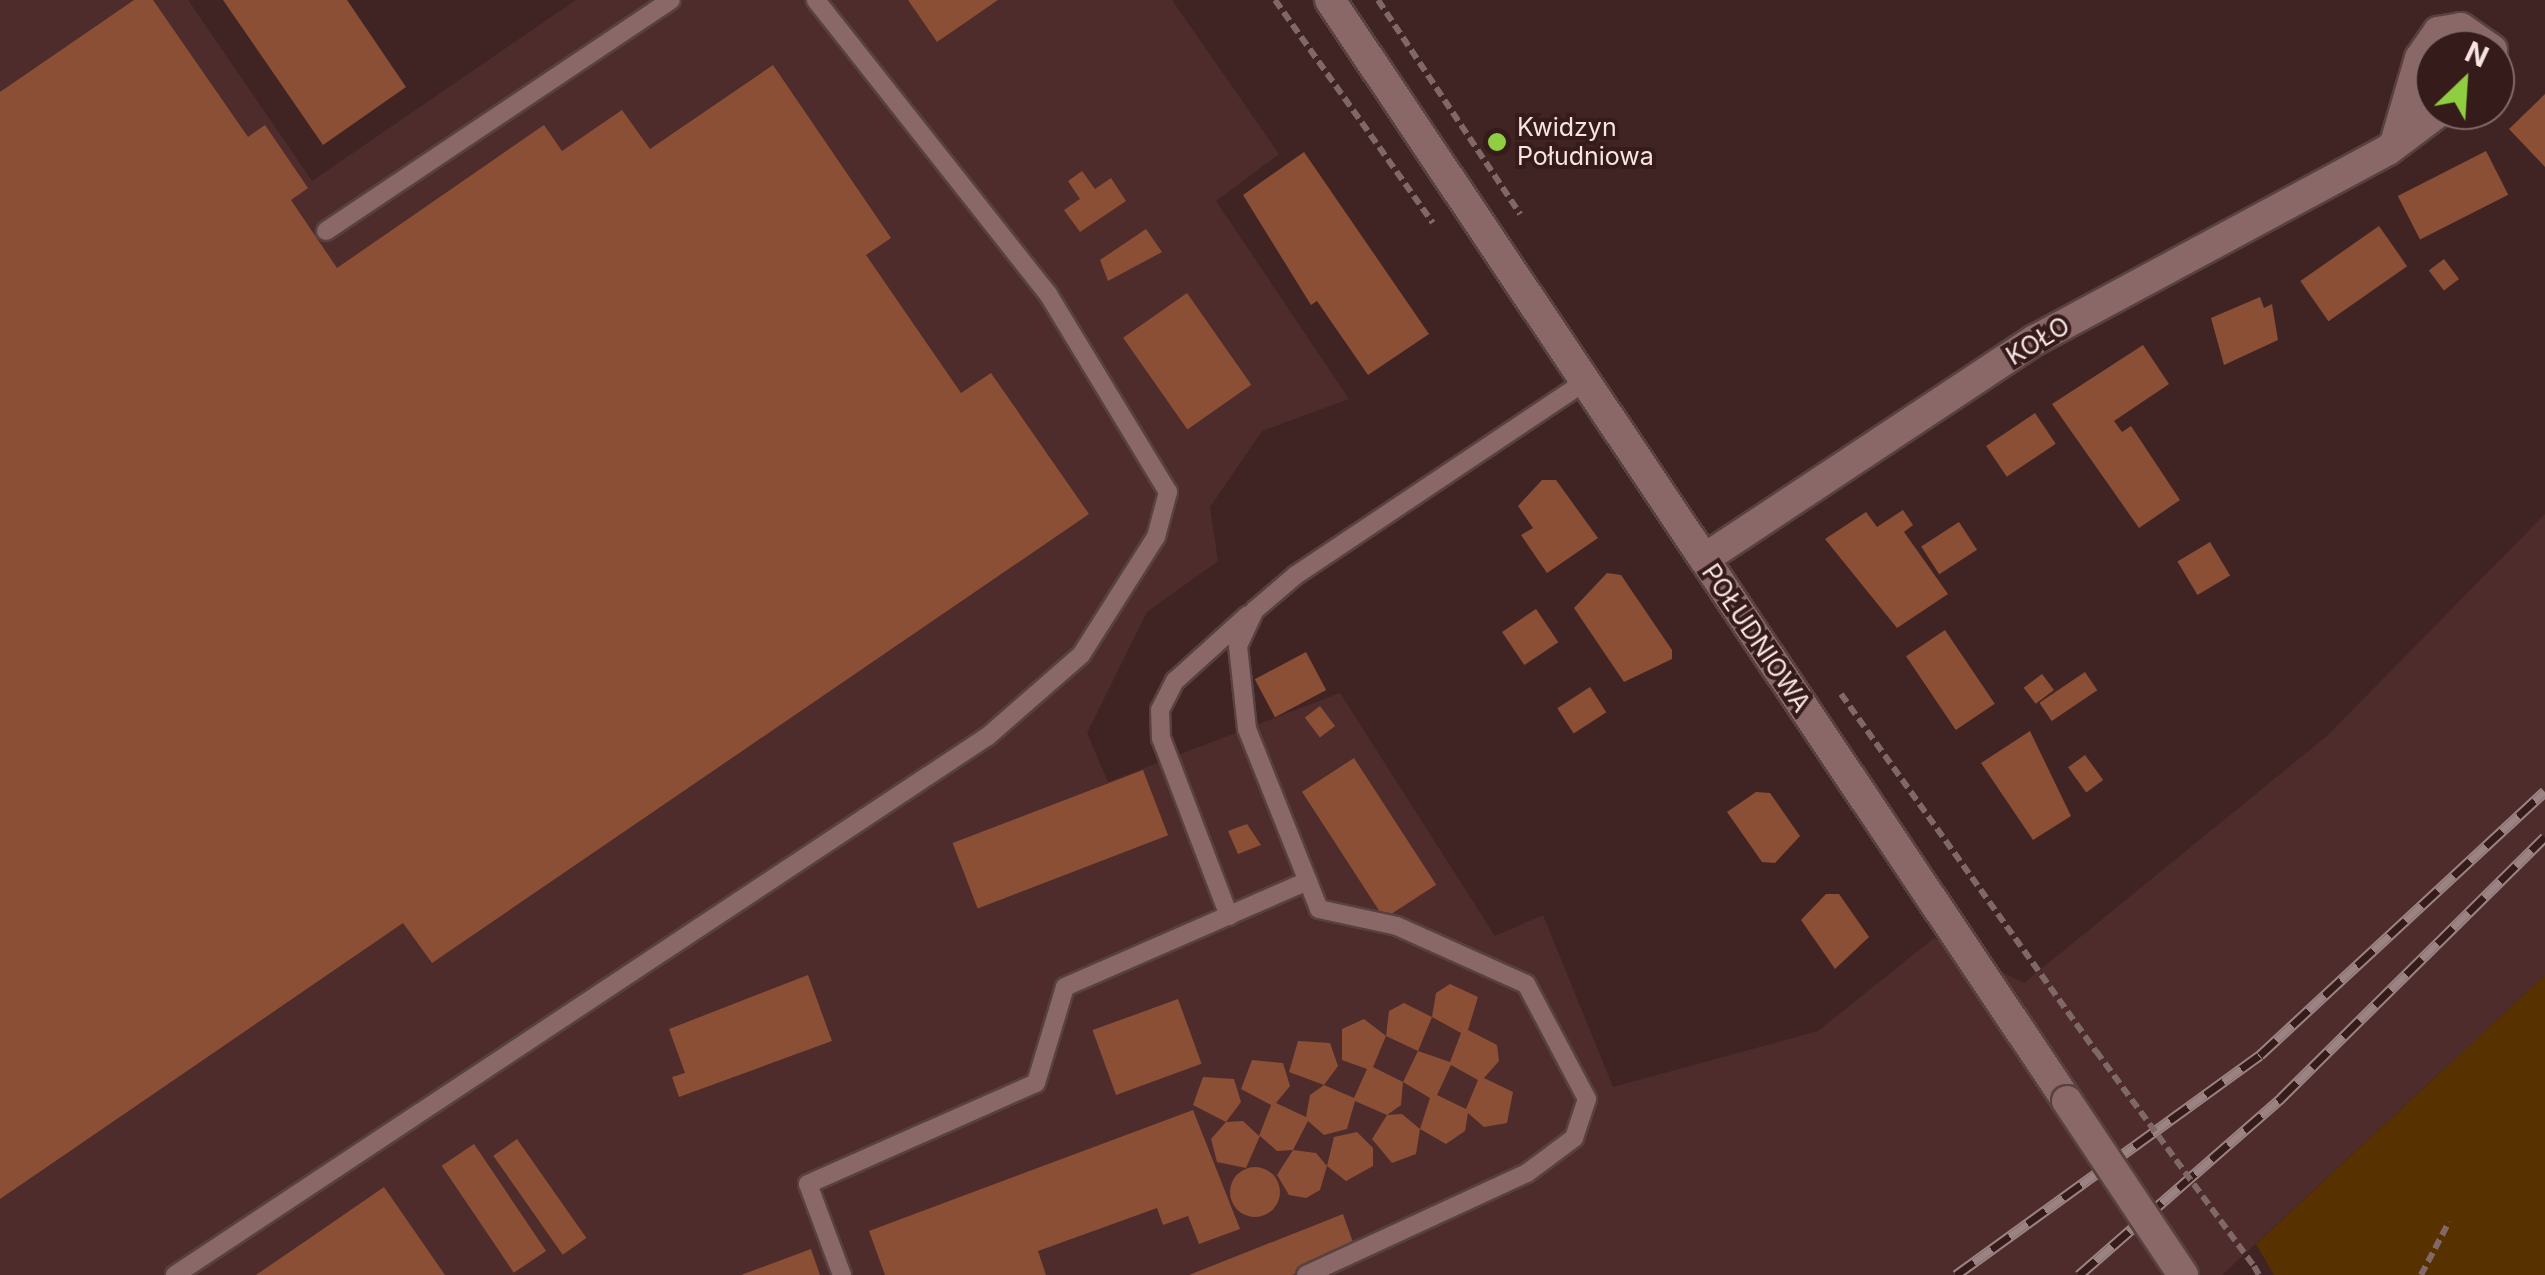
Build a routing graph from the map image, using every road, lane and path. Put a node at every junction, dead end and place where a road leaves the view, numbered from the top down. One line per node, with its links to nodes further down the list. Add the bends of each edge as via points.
1 (671, 0): 7 (lane)
2 (1330, 0): 8 (street, POŁUDNIOWA)
3 (820, 1): 15 (lane, via 1048,294 1168,492 1156,538 1081,655 988,736)
4 (2415, 86): 6 (street)
5 (2415, 130): 6 (street, KOŁO)
6 (2388, 150): 9 (street, KOŁO, via 2035,340)
7 (326, 231)
8 (1584, 382): 9 (street, POŁUDNIOWA); 10 (lane)
9 (1704, 559): 18 (street, POŁUDNIOWA, bridge)
10 (1255, 610): 11 (lane, via 1238,646 1238,686); 12 (lane, via 1175,681 1160,710 1161,738)
11 (1308, 881): 12 (lane); 17 (lane, via 1319,909 1397,926 1526,984 1587,1100 1574,1138 1527,1173)
12 (1228, 916): 16 (lane, via 1065,986 1036,1083 808,1184)
13 (2096, 1050): 19 (path, bridge)
14 (2448, 1222): 20 (path)
15 (176, 1275)
16 (842, 1275)
17 (1306, 1275)
18 (2183, 1275)
19 (2259, 1275)
20 (2422, 1275)

